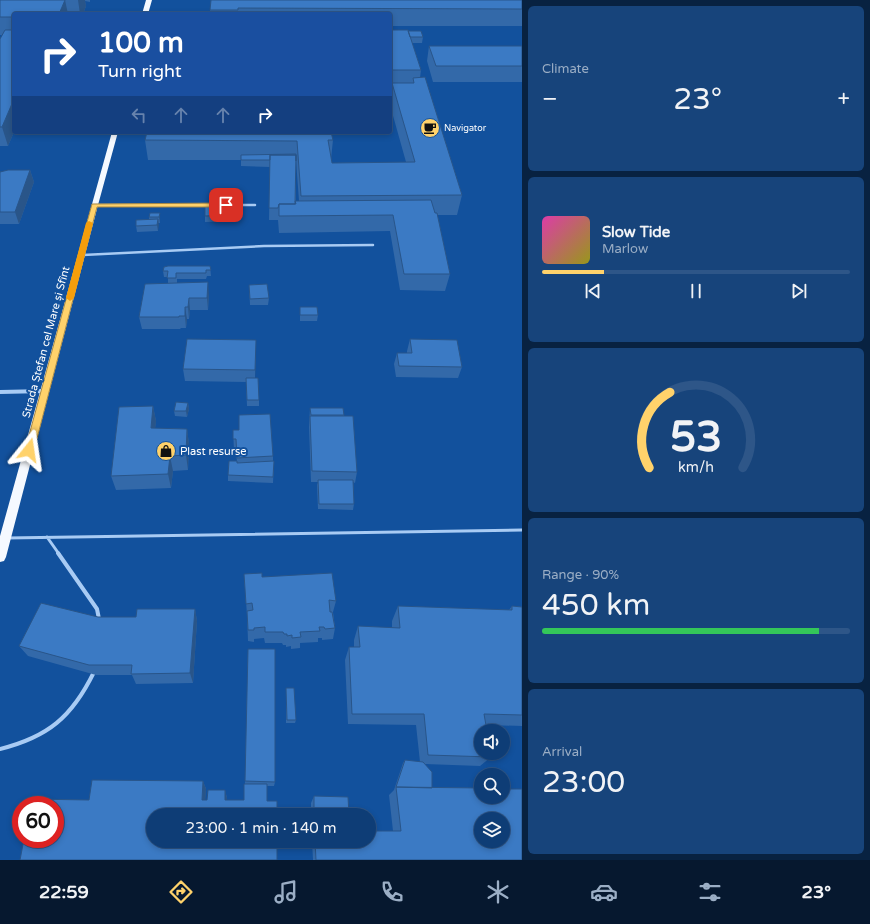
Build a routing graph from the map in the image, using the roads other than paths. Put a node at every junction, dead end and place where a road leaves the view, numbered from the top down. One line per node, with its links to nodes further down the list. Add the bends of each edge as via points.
1 (149, 0): 2 (main road)
2 (146, 12)
3 (114, 134): 4 (main road, Strada Ștefan cel Mare și Sfînt)
4 (94, 205): 5 (lane); 9 (main road, Strada Ștefan cel Mare și Sfînt)
5 (209, 205)
6 (225, 205): 7 (lane)
7 (255, 205)
8 (373, 245): 9 (lane, via 264,246)
9 (81, 255): 10 (main road, Strada Ștefan cel Mare și Sfînt)
10 (45, 391): 11 (street); 14 (main road, Strada Ștefan cel Mare și Sfînt)
11 (0, 392)
12 (522, 530): 13 (lane)
13 (46, 537): 14 (lane); 16 (lane, via 96,609)
14 (5, 538): 15 (main road, Strada Ștefan cel Mare și Sfînt)
15 (0, 557)
16 (101, 627)
17 (97, 667): 18 (lane, via 70,709 49,730 20,745)
18 (0, 749)

